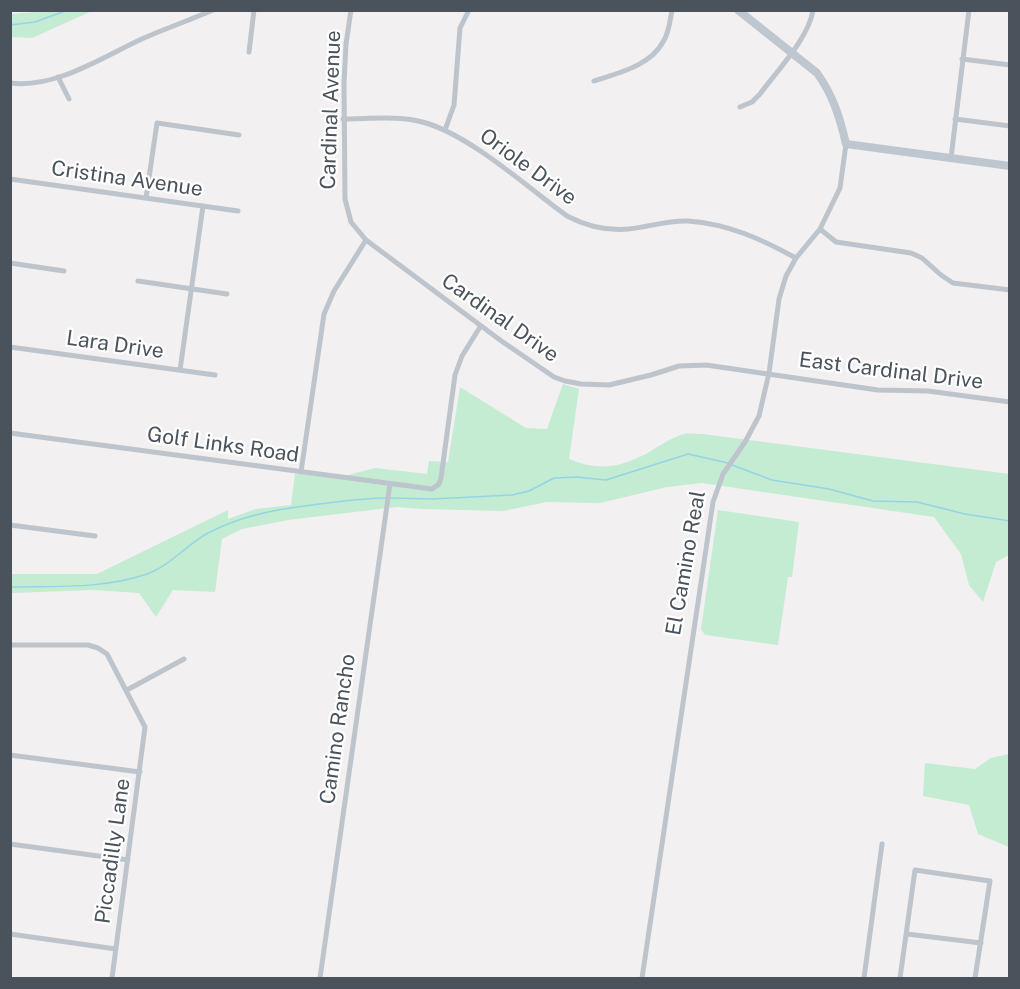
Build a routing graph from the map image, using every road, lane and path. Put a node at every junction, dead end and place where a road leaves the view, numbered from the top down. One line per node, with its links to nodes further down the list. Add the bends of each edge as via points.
1 (213, 10): 13 (street)
2 (254, 10): 10 (street)
3 (351, 10): 18 (street, Cardinal Avenue)
4 (470, 10): 21 (street, via 460,28 454,105)
5 (672, 10): 14 (street, via 663,43 652,56)
6 (738, 10): 9 (street, El Camino Real)
7 (813, 10): 9 (street, via 812,19)
8 (969, 10): 11 (street)
9 (791, 51): 17 (street, via 760,94); 23 (street, El Camino Real, via 827,87)
10 (249, 52)
11 (962, 59): 12 (street); 19 (street)
12 (1010, 66)
13 (58, 78): 15 (street, via 27,85); 16 (street)
14 (594, 81)
15 (10, 83)
16 (69, 99)
17 (740, 107)
18 (344, 119): 21 (street, Oriole Drive, via 401,119); 31 (street, Cardinal Avenue, via 347,212)
19 (955, 119): 20 (street); 24 (street)
20 (1010, 126)
21 (445, 130): 32 (street, Oriole Drive, via 581,224 627,229 672,222 711,224 755,236)
22 (239, 135): 27 (street, via 158,123)
23 (846, 144): 24 (street); 30 (street, El Camino Real, via 840,188)
24 (951, 158): 25 (street)
25 (1010, 166)
26 (10, 179): 27 (street, Cristina Avenue)
27 (146, 198): 28 (street, Cristina Avenue)
28 (203, 206): 29 (street, Cristina Avenue); 36 (street)
29 (238, 211)
30 (820, 230): 32 (street, El Camino Real); 37 (street, via 836,242 911,253 953,282)
31 (366, 240): 39 (street, Cardinal Drive); 46 (street, via 324,314)
32 (796, 258): 42 (street, El Camino Real, via 779,299)
33 (10, 263): 34 (street)
34 (64, 271)
35 (138, 281): 36 (street)
36 (192, 289): 38 (street); 41 (street)
37 (1010, 290)
38 (227, 294)
39 (480, 327): 42 (street, Cardinal Drive, via 554,376 581,384 619,384 691,364); 47 (street, Golf Links Road, via 455,375 438,484 432,489)
40 (10, 347): 41 (street, Lara Drive)
41 (180, 370): 43 (street, Lara Drive)
42 (769, 373): 44 (street, East Cardinal Drive, via 878,390 928,391); 64 (street, El Camino Real, via 759,416 717,488)
43 (214, 375)
44 (1010, 402)
45 (10, 433): 46 (street, Golf Links Road)
46 (301, 472): 47 (street, Golf Links Road)
47 (390, 484): 63 (street, Camino Rancho)
48 (10, 525): 49 (street)
49 (95, 536)
50 (10, 645): 52 (street, via 98,648 108,654)
51 (184, 659): 52 (street)
52 (127, 690): 54 (street, Piccadilly Lane, via 145,727)
53 (10, 755): 54 (street)
54 (140, 772): 57 (street, Piccadilly Lane)
55 (10, 844): 57 (street)
56 (882, 844): 65 (street)
57 (128, 860): 61 (street, Piccadilly Lane)
58 (10, 934): 61 (street)
59 (906, 934): 60 (street); 60 (street, via 915,870 990,881); 66 (street)
60 (981, 943): 67 (street)
61 (116, 949): 62 (street, Piccadilly Lane)
62 (112, 978)
63 (320, 978)
64 (642, 978)
65 (864, 978)
66 (900, 978)
67 (975, 978)

